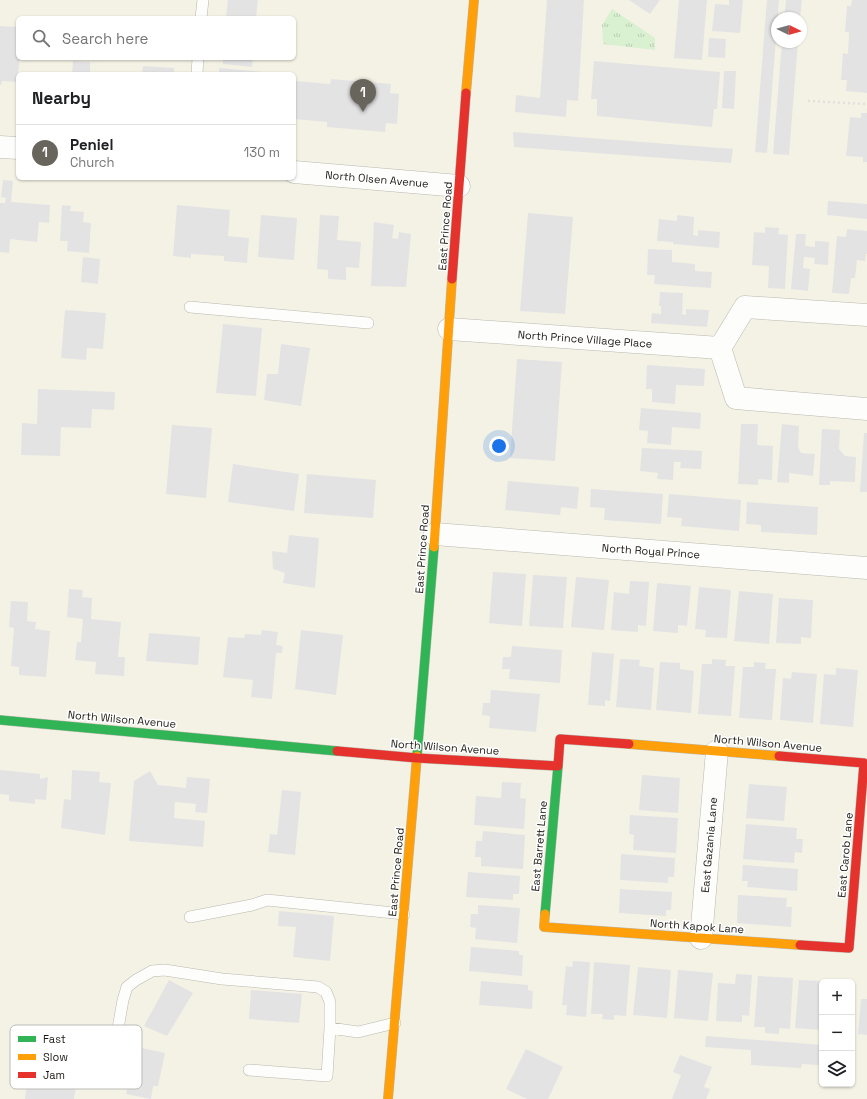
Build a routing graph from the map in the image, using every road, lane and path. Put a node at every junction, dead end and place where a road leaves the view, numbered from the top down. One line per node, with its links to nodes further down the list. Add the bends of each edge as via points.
1 (203, 0): 3 (lane)
2 (474, 0): 11 (street, East Prince Road)
3 (201, 16)
4 (198, 60): 5 (lane)
5 (197, 72)
6 (808, 101): 7 (path)
7 (867, 104)
8 (0, 147): 9 (street)
9 (16, 148)
10 (296, 172): 11 (street, North Olsen Avenue)
11 (459, 186): 15 (street, East Prince Road)
12 (190, 307): 14 (lane)
13 (867, 315): 16 (street, via 744,306)
14 (368, 323)
15 (449, 329): 16 (street, North Prince Village Place); 18 (street, East Prince Road)
16 (720, 348): 17 (street, via 736,398)
17 (867, 409)
18 (435, 534): 19 (street, North Royal Prince); 22 (street, East Prince Road)
19 (867, 568)
20 (0, 720): 22 (street, North Wilson Avenue)
21 (717, 751): 23 (street, North Wilson Avenue); 24 (street, North Wilson Avenue, via 560,740); 28 (street, East Gazania Lane)
22 (417, 758): 24 (street, North Wilson Avenue); 25 (street, East Prince Road)
23 (864, 764): 29 (street, East Carob Lane)
24 (558, 766): 27 (street, East Barrett Lane)
25 (404, 914): 26 (lane, via 267,900); 30 (street, East Prince Road)
26 (190, 917)
27 (544, 927): 28 (street, North Kapok Lane)
28 (700, 938): 29 (street, North Kapok Lane)
29 (849, 948)
30 (395, 1023): 32 (lane, via 358,1032); 34 (street, East Prince Road)
31 (119, 1025): 32 (lane, via 127,988 152,971 165,970 318,987 326,992 330,1002)
32 (330, 1028): 33 (lane, via 327,1076)
33 (249, 1070)
34 (388, 1099)

